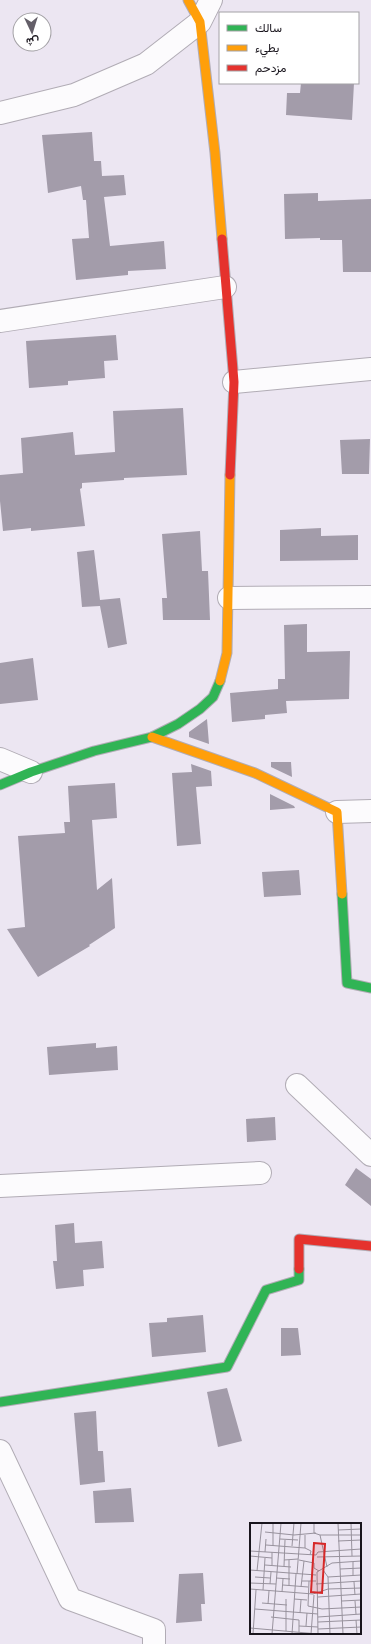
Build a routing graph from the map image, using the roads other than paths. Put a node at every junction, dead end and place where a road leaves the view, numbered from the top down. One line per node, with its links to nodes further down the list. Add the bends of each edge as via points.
1 (188, 0): 3 (street)
2 (211, 0): 3 (street)
3 (200, 22): 4 (street, via 146,64 74,95); 5 (street, via 215,153)
4 (0, 113)
5 (225, 287): 6 (street); 8 (street)
6 (0, 321)
7 (371, 369): 8 (street)
8 (234, 382): 10 (street)
9 (371, 597): 10 (street)
10 (229, 598): 11 (street, via 228,653 220,683 213,697 189,717)
11 (152, 737): 13 (street, via 94,750); 16 (street, via 255,773)
12 (0, 758): 13 (street)
13 (31, 772): 14 (street)
14 (0, 785)
15 (371, 811): 16 (street)
16 (337, 812): 17 (street, via 347,983)
17 (371, 988)
18 (297, 1085): 19 (street)
19 (371, 1155)
20 (260, 1173): 21 (street)
21 (0, 1186)
22 (371, 1246): 23 (street, via 299,1239 299,1280 266,1290 227,1367)
23 (0, 1402)
24 (0, 1451): 25 (street, via 70,1599 154,1630)
25 (154, 1644)

